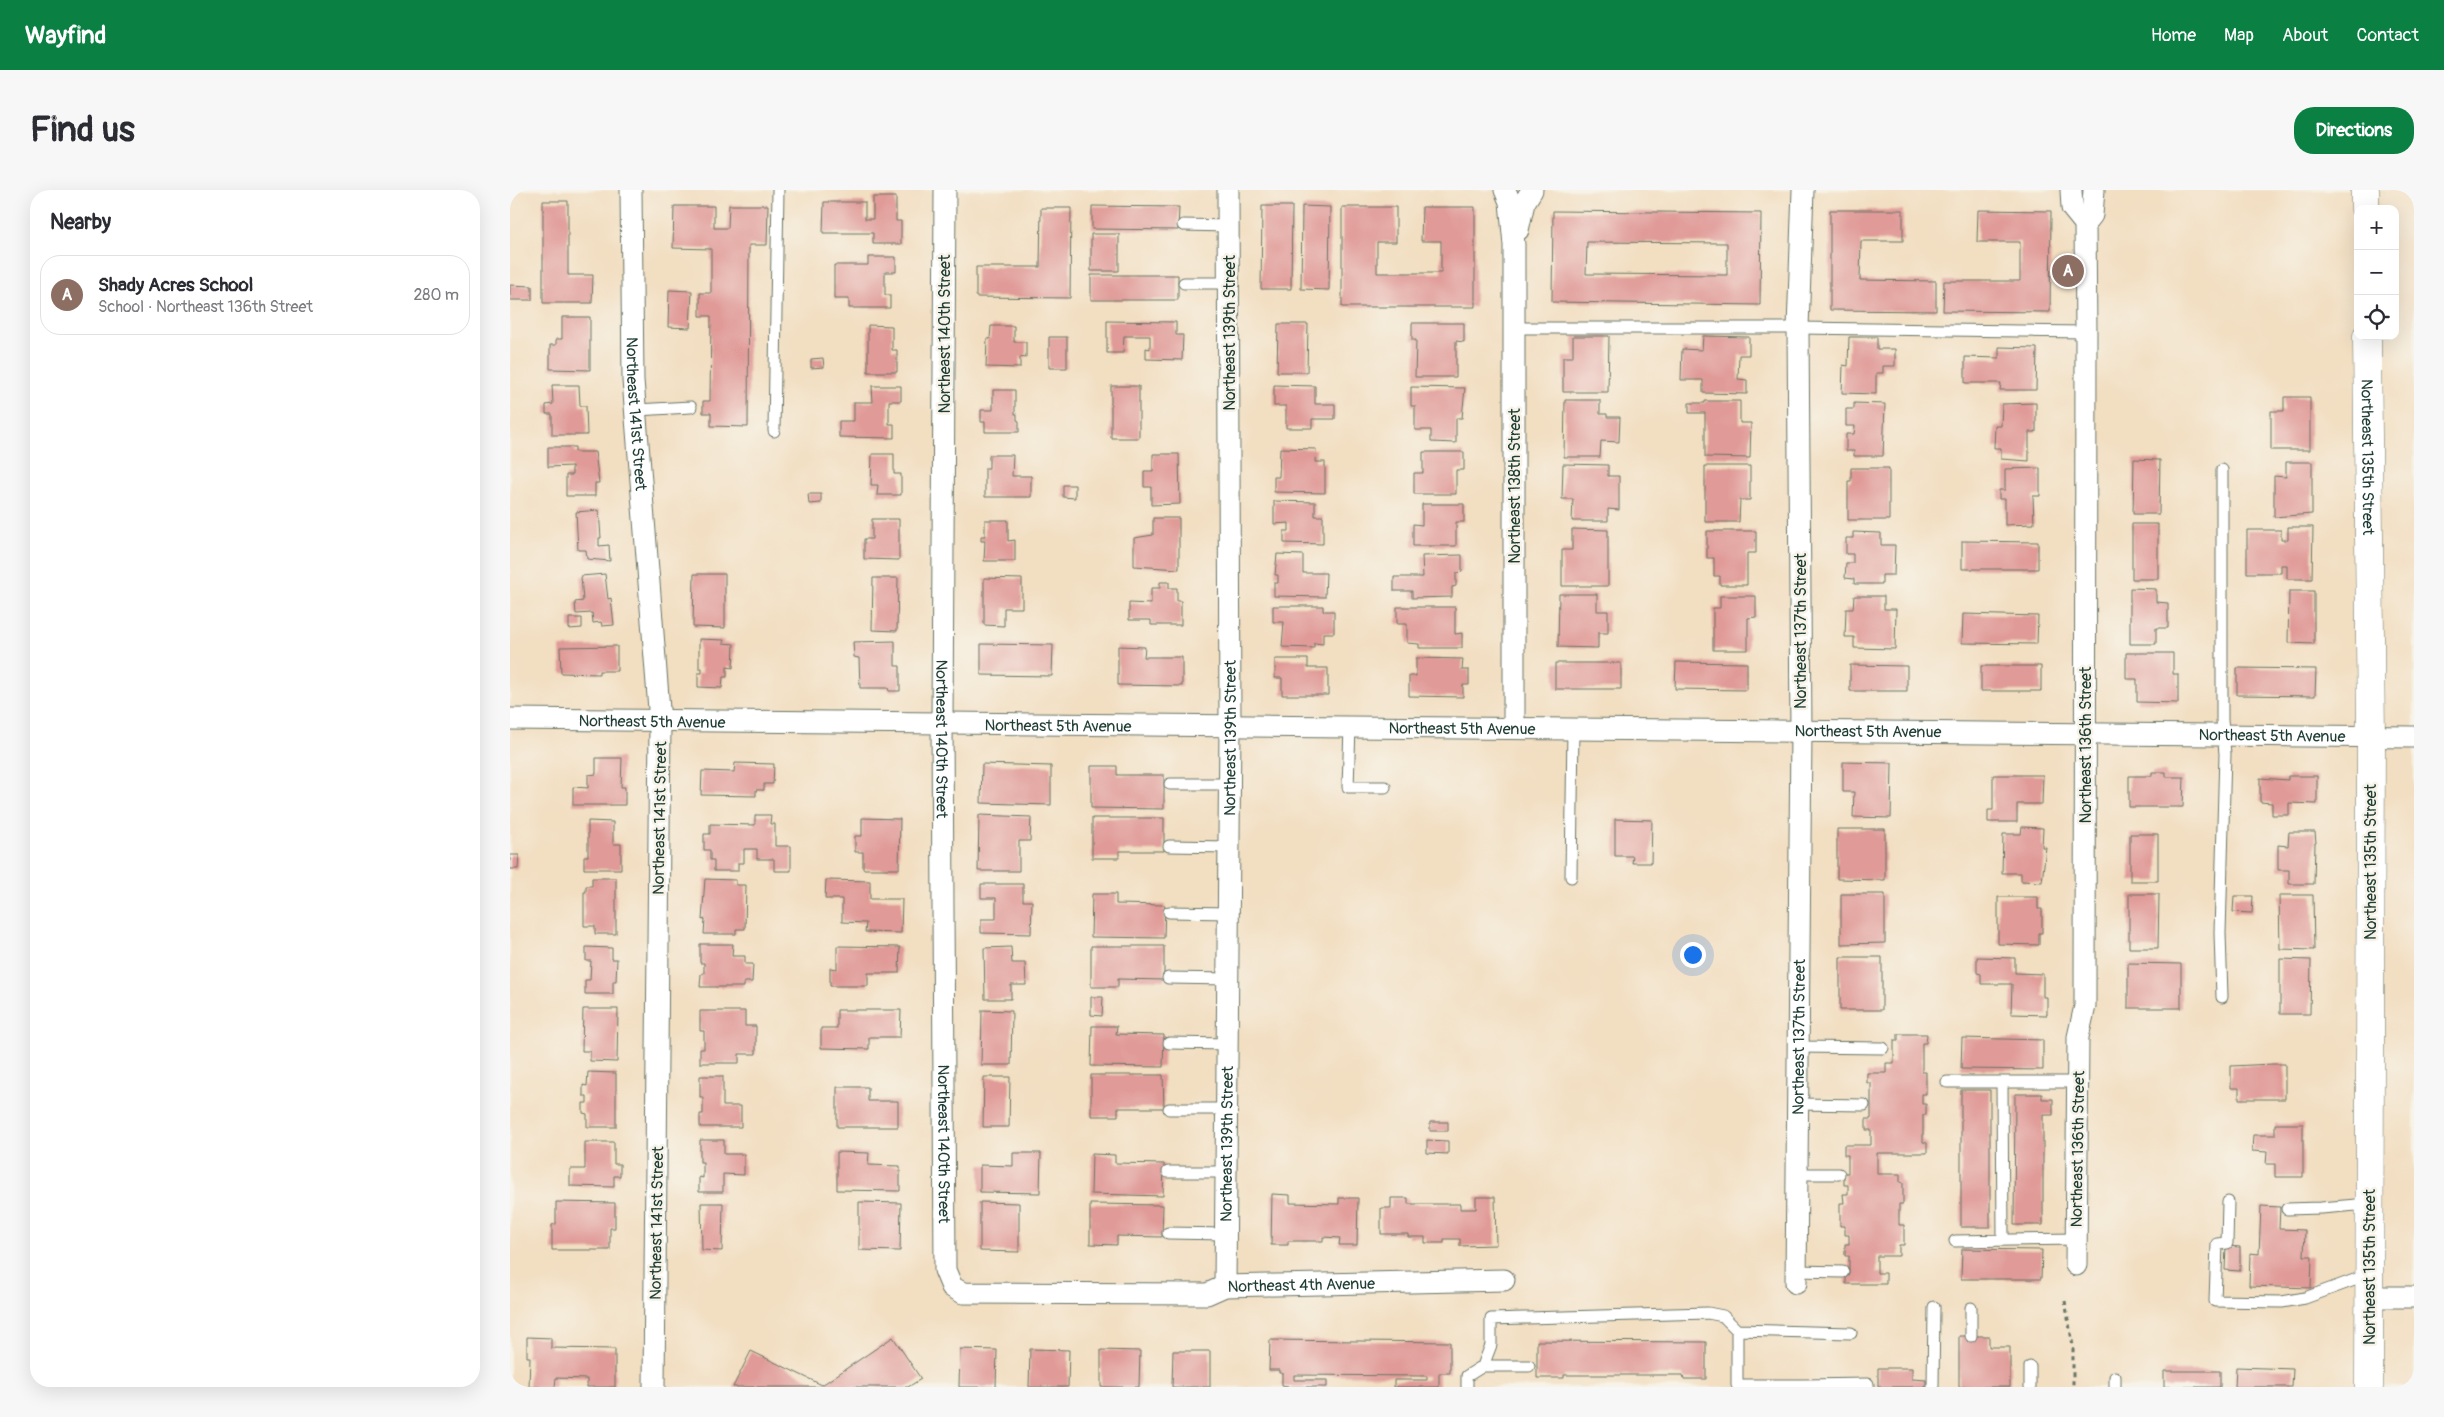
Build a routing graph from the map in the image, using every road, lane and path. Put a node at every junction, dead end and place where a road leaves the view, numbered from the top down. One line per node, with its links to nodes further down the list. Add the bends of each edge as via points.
1 (631, 190): 23 (street, Northeast 141st Street)
2 (778, 190): 24 (lane)
3 (945, 190): 28 (street, Northeast 140th Street)
4 (1228, 190): 14 (street, Northeast 139th Street)
5 (1504, 190): 15 (street, Northeast 138th Street, via 1510,202)
6 (1532, 190): 15 (street, Northeast 138th Street, via 1524,203)
7 (1803, 190): 19 (street, Northeast 137th Street)
8 (2072, 190): 12 (street, via 2072,208)
9 (2094, 190): 12 (street, Northeast 136th Street, via 2092,216)
10 (2365, 190): 11 (main road)
11 (2365, 205)
12 (2085, 224): 20 (street, Northeast 136th Street)
13 (1183, 225): 14 (lane)
14 (1228, 226): 17 (street, Northeast 139th Street)
15 (1514, 245): 18 (street, Northeast 138th Street)
16 (1184, 283): 17 (lane)
17 (1229, 283): 29 (street, Northeast 139th Street)
18 (1515, 328): 19 (lane); 31 (street, Northeast 138th Street)
19 (1798, 328): 20 (lane); 33 (street, Northeast 137th Street)
20 (2086, 332): 34 (street, Northeast 136th Street)
21 (2367, 340): 36 (main road, Northeast 135th Street)
22 (691, 407): 23 (lane)
23 (636, 410): 27 (street, Northeast 141st Street)
24 (774, 431)
25 (2222, 470): 35 (lane)
26 (510, 719): 27 (street, Northeast 5th Avenue)
27 (660, 722): 28 (street, Northeast 5th Avenue); 90 (street, Northeast 141st Street)
28 (942, 724): 29 (street, Northeast 5th Avenue); 78 (street, Northeast 140th Street, via 944,1270)
29 (1230, 727): 30 (street, Northeast 5th Avenue); 39 (street, Northeast 139th Street)
30 (1350, 727): 31 (street, Northeast 5th Avenue); 40 (lane, via 1348,787)
31 (1514, 727): 32 (street, Northeast 5th Avenue)
32 (1573, 728): 33 (street, Northeast 5th Avenue); 43 (lane)
33 (1800, 732): 34 (street, Northeast 5th Avenue); 51 (street, Northeast 137th Street)
34 (2085, 732): 35 (street, Northeast 5th Avenue); 55 (street, Northeast 136th Street, via 2085,1006 2078,1037)
35 (2224, 734): 36 (street, Northeast 5th Avenue); 48 (lane)
36 (2371, 737): 37 (street, Northeast 5th Avenue); 65 (main road, Northeast 135th Street)
37 (2414, 737)
38 (1170, 784): 39 (lane)
39 (1230, 784): 42 (street, Northeast 139th Street)
40 (1385, 787)
41 (1169, 846): 42 (lane)
42 (1229, 847): 45 (street, Northeast 139th Street)
43 (1571, 877)
44 (1169, 912): 45 (lane)
45 (1229, 913): 47 (street, Northeast 139th Street)
46 (1168, 978): 47 (lane)
47 (1228, 979): 50 (street, Northeast 139th Street)
48 (2222, 997)
49 (1169, 1043): 50 (lane)
50 (1228, 1044): 59 (street, Northeast 139th Street)
51 (1798, 1047): 52 (lane); 56 (street, Northeast 137th Street)
52 (1883, 1048)
53 (1947, 1082): 54 (lane)
54 (2002, 1082): 55 (lane); 70 (lane)
55 (2078, 1082): 69 (street, Northeast 136th Street)
56 (1797, 1104): 57 (lane); 62 (street, Northeast 137th Street)
57 (1864, 1105)
58 (1169, 1109): 59 (lane)
59 (1227, 1109): 61 (street, Northeast 139th Street)
60 (1168, 1172): 61 (lane)
61 (1226, 1172): 68 (street, Northeast 139th Street)
62 (1797, 1174): 63 (lane); 74 (street, Northeast 137th Street)
63 (1839, 1174)
64 (2228, 1202): 77 (lane, via 2227,1243 2217,1244 2215,1301 2282,1302)
65 (2368, 1204): 66 (lane); 77 (main road, Northeast 135th Street)
66 (2287, 1209)
67 (1168, 1233): 68 (lane)
68 (1226, 1234): 76 (street, Northeast 139th Street)
69 (2076, 1239): 70 (lane); 72 (street, Northeast 136th Street)
70 (2003, 1240): 71 (lane)
71 (1955, 1241)
72 (2076, 1265)
73 (1843, 1272): 74 (lane)
74 (1796, 1277)
75 (1504, 1280): 76 (street, Northeast 4th Avenue)
76 (1226, 1286): 78 (street, Northeast 4th Avenue, via 1207,1294 963,1293)
77 (2368, 1286): 79 (street); 96 (main road, Northeast 135th Street)
78 (952, 1287)
79 (2414, 1297)
80 (2065, 1301): 95 (path, via 2073,1346)
81 (1934, 1306): 93 (lane)
82 (1971, 1308): 85 (lane)
83 (1737, 1330): 84 (lane); 86 (lane, via 1723,1316 1708,1313 1490,1319 1491,1345); 89 (lane, via 1737,1385)
84 (1851, 1333)
85 (1971, 1336)
86 (1483, 1366): 87 (lane); 91 (lane, via 1467,1376)
87 (1529, 1366)
88 (2030, 1367): 94 (lane)
89 (1804, 1386): 92 (lane, via 1868,1384)
90 (654, 1387)
91 (1466, 1387)
92 (1868, 1387)
93 (1933, 1387)
94 (2030, 1387)
95 (2073, 1387)
96 (2369, 1387)

